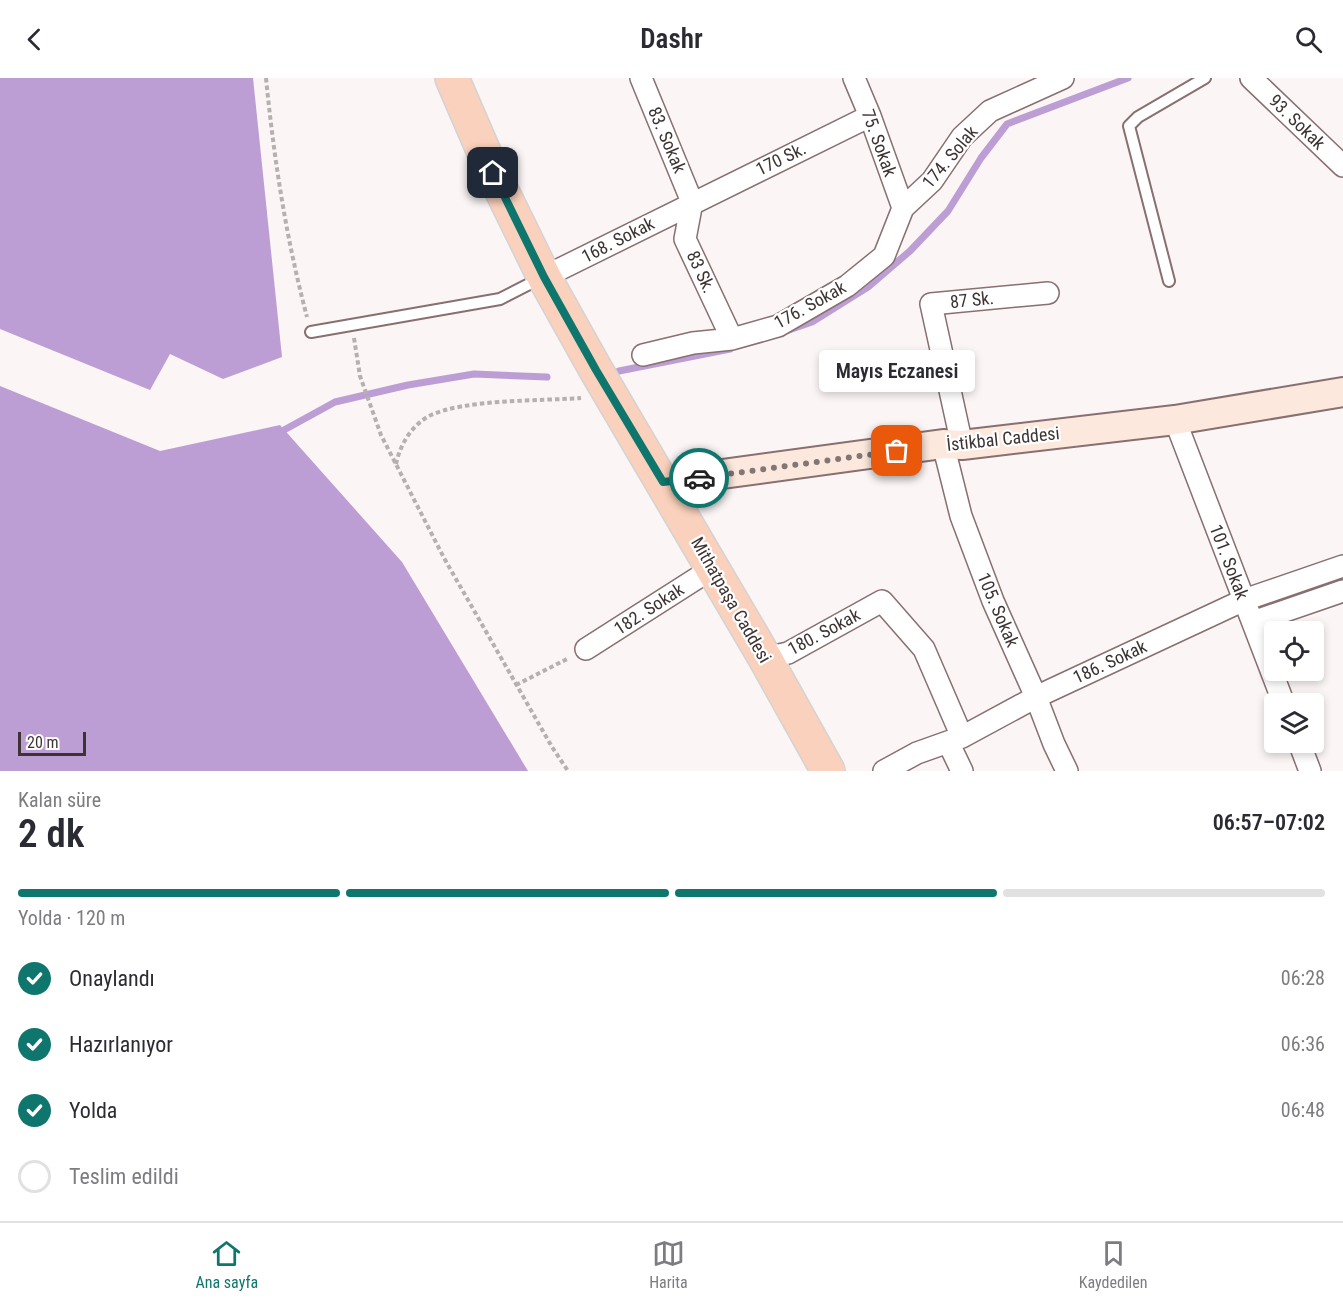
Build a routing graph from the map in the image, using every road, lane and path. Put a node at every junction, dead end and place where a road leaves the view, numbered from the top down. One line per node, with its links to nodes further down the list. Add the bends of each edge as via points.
1 (266, 78): 16 (path, via 273,152)
2 (452, 78): 12 (main road, Mithatpaşa Caddesi)
3 (641, 78): 10 (street, 83. Sokak)
4 (854, 78): 8 (street, 75. Sokak)
5 (1063, 78): 11 (street, 174. Solak, via 990,111 962,137 932,181)
6 (1205, 78): 13 (lane, via 1128,126)
7 (1251, 78): 9 (street, 93. Sokak)
8 (870, 116): 10 (street, 170 Sk.); 11 (street, 75. Sokak)
9 (1343, 166)
10 (692, 202): 12 (street, 168. Sokak); 17 (street, 83 Sk., via 685,239)
11 (903, 208): 17 (street, 176. Sokak, via 884,256 847,286 778,326)
12 (544, 277): 15 (lane, via 500,299); 20 (main road, Mithatpaşa Caddesi)
13 (1169, 281)
14 (1048, 293): 22 (street, 87 Sk., via 931,304)
15 (352, 325): 16 (lane); 23 (path, via 360,376)
16 (311, 332)
17 (732, 339): 18 (street, 176. Sokak)
18 (643, 355)
19 (1343, 392): 21 (main road, İstikbal Caddesi)
20 (612, 396): 23 (path, via 455,408 428,417 410,432); 24 (main road, Mithatpaşa Caddesi)
21 (1175, 420): 22 (main road, İstikbal Caddesi); 28 (street, 101. Sokak)
22 (952, 445): 24 (main road, İstikbal Caddesi); 34 (street, 105. Sokak, via 962,516 989,590)
23 (396, 464): 32 (path)
24 (663, 482): 26 (main road, Mithatpaşa Caddesi)
25 (1343, 566): 28 (street, 186. Sokak)
26 (713, 568): 30 (street, 182. Sokak); 31 (main road, Mithatpaşa Caddesi)
27 (1343, 591): 29 (street)
28 (1244, 600): 29 (street, 101. Sokak); 34 (street, 186. Sokak)
29 (1253, 622): 33 (street, 101. Sokak)
30 (586, 649): 32 (path)
31 (765, 658): 35 (street, 180. Sokak, via 788,653 882,601 924,649); 38 (main road, Mithatpaşa Caddesi)
32 (516, 685): 37 (path)
33 (1280, 693)
34 (1036, 697): 35 (street, 186. Sokak); 41 (street, 105. Sokak)
35 (955, 739): 39 (street, 186. Sokak); 40 (street)
36 (1303, 753): 42 (street)
37 (568, 771)
38 (828, 771)
39 (884, 771)
40 (962, 771)
41 (1067, 771)
42 (1310, 771)

